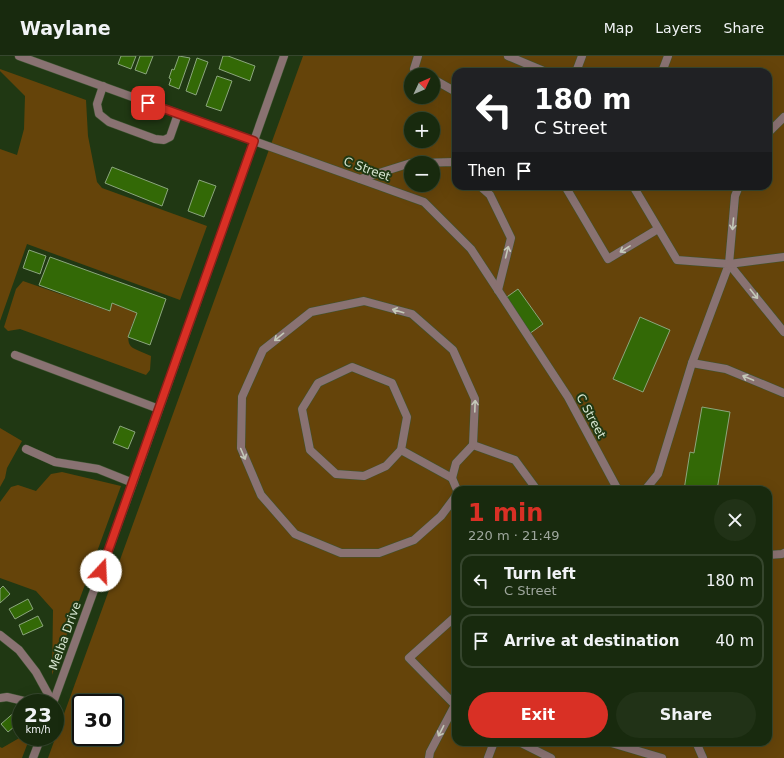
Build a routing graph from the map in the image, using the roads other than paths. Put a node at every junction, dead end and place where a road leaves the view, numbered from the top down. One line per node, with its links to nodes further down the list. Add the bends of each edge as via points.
1 (20, 56): 12 (street, C Street)
2 (284, 56): 17 (street, Melba Drive)
3 (418, 56): 7 (street)
4 (508, 56): 8 (street)
5 (582, 56): 9 (street)
6 (668, 56): 10 (street)
7 (414, 68)
8 (536, 68)
9 (578, 68)
10 (664, 68)
11 (440, 83): 13 (street)
12 (103, 86): 14 (street, C Street); 14 (street, via 97,104 99,114 109,122 122,127 164,140 170,137)
13 (452, 90)
14 (178, 114): 17 (street, C Street)
15 (784, 117): 16 (street)
16 (772, 129)
17 (254, 141): 21 (street, C Street); 34 (street, Melba Drive)
18 (440, 162): 19 (street)
19 (452, 162)
20 (404, 166): 21 (street)
21 (360, 179): 29 (street, C Street, via 424,202 471,249)
22 (484, 190): 29 (street, one-way to 22, via 511,238 490,195)
23 (567, 190): 26 (street, one-way to 23, via 608,259)
24 (635, 190): 26 (street)
25 (737, 190): 28 (street, one-way to 28)
26 (658, 229): 28 (street, via 676,260)
27 (784, 257): 28 (street)
28 (729, 264): 30 (street, one-way to 30); 32 (street)
29 (498, 290): 42 (street, C Street, via 568,397)
30 (784, 332)
31 (15, 355): 34 (street)
32 (692, 363): 33 (street, one-way to 32, via 726,369); 43 (street, via 658,474)
33 (784, 393)
34 (160, 409): 39 (street, Melba Drive)
35 (473, 445): 38 (street, via 456,464); 41 (street, via 515,460); 44 (street, one-way to 44, via 475,399 453,350 412,314 364,301 311,312 263,350 242,397 240,448 261,495 295,534 341,553 379,553 414,540 441,516)
36 (26, 449): 39 (street, via 55,462 98,469)
37 (401, 450): 37 (street, via 407,417 392,383 352,366 318,383 302,409 310,450 336,474 364,476 386,466); 38 (street)
38 (452, 478): 40 (street)
39 (133, 483): 50 (street, Melba Drive)
40 (455, 486)
41 (534, 486)
42 (616, 486)
43 (648, 486)
44 (452, 501)
45 (784, 553): 46 (street)
46 (772, 555)
47 (452, 620): 53 (street, via 408,658)
48 (0, 634): 49 (street, via 19,650 36,672)
49 (48, 694)
50 (56, 694)
51 (0, 698): 52 (street)
52 (12, 698)
53 (452, 700)
54 (452, 711): 61 (street, one-way to 61)
55 (38, 746): 60 (street)
56 (492, 746): 62 (street)
57 (527, 746): 63 (street)
58 (622, 746): 64 (street)
59 (698, 746): 65 (street)
60 (33, 758)
61 (429, 758)
62 (488, 758)
63 (551, 758)
64 (662, 758)
65 (703, 758)

